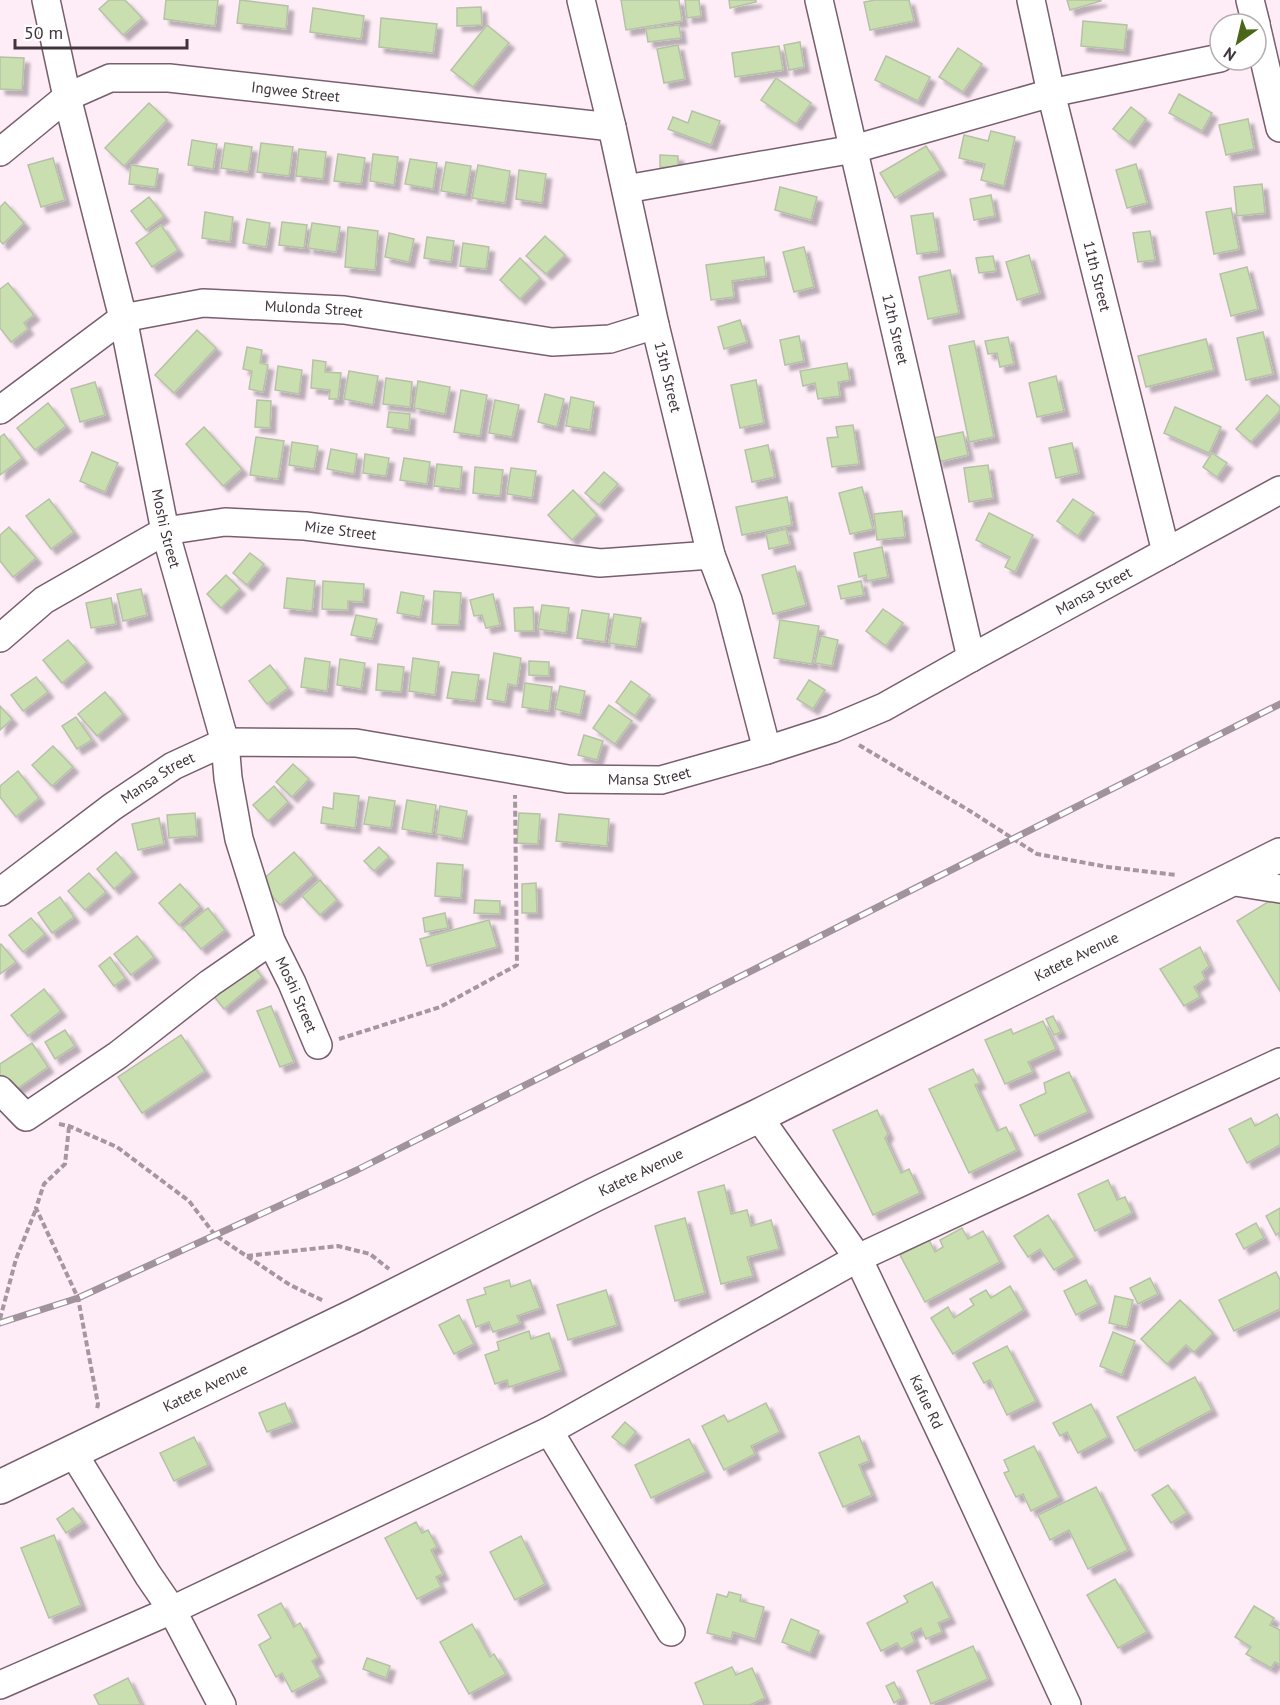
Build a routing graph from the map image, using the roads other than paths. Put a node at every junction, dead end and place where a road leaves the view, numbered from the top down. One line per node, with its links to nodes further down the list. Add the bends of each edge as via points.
1 (46, 0): 8 (street, Moshi Street)
2 (580, 0): 9 (street, 13th Street)
3 (819, 0): 11 (street, 12th Street)
4 (1031, 0): 7 (street, 11th Street)
5 (1208, 60): 7 (street)
6 (1268, 68): 10 (street)
7 (1051, 93): 11 (street); 19 (street, 11th Street)
8 (67, 97): 9 (street, Ingwee Street, via 110,78 169,78); 12 (street, Ingwee Street); 14 (street, Moshi Street)
9 (612, 127): 13 (street, 13th Street)
10 (1280, 128)
11 (854, 149): 13 (street); 22 (street, 12th Street)
12 (0, 152)
13 (626, 189): 15 (street, 13th Street)
14 (123, 318): 15 (street, Mulonda Street, via 202,303 344,310 552,342 610,339); 16 (street, Mulonda Street); 18 (street, Moshi Street)
15 (655, 324): 20 (street, 13th Street)
16 (0, 410)
17 (1280, 490): 19 (street, Mansa Street)
18 (165, 531): 20 (street, Mize Street, via 225,522 305,526 600,563); 21 (street, Mize Street, via 44,600); 23 (street, Moshi Street)
19 (1166, 552): 22 (street, Mansa Street)
20 (711, 555): 24 (street, 13th Street, via 728,600)
21 (0, 639)
22 (971, 658): 24 (street, Mansa Street, via 884,707)
23 (225, 742): 24 (street, Mansa Street, via 356,743 568,779 661,780); 28 (street, Mansa Street, via 173,766); 29 (street, Moshi Street, via 239,839)
24 (767, 750)
25 (1280, 855): 26 (street, Katete Avenue)
26 (1229, 881): 27 (street); 33 (street, Katete Avenue)
27 (1280, 889)
28 (0, 892)
29 (271, 941): 30 (street, Moshi Street); 32 (street, via 118,1055 26,1117)
30 (318, 1045)
31 (1280, 1062): 34 (street)
32 (0, 1090)
33 (758, 1116): 34 (street, Kafue Rd); 36 (street, Katete Avenue)
34 (858, 1258): 35 (street); 42 (street, Kafue Rd)
35 (549, 1431): 38 (street); 39 (street)
36 (81, 1447): 37 (street, Katete Avenue); 38 (street, via 148,1575)
37 (0, 1487)
38 (172, 1610): 40 (street); 41 (street)
39 (671, 1632)
40 (0, 1685)
41 (222, 1705)
42 (1067, 1705)

